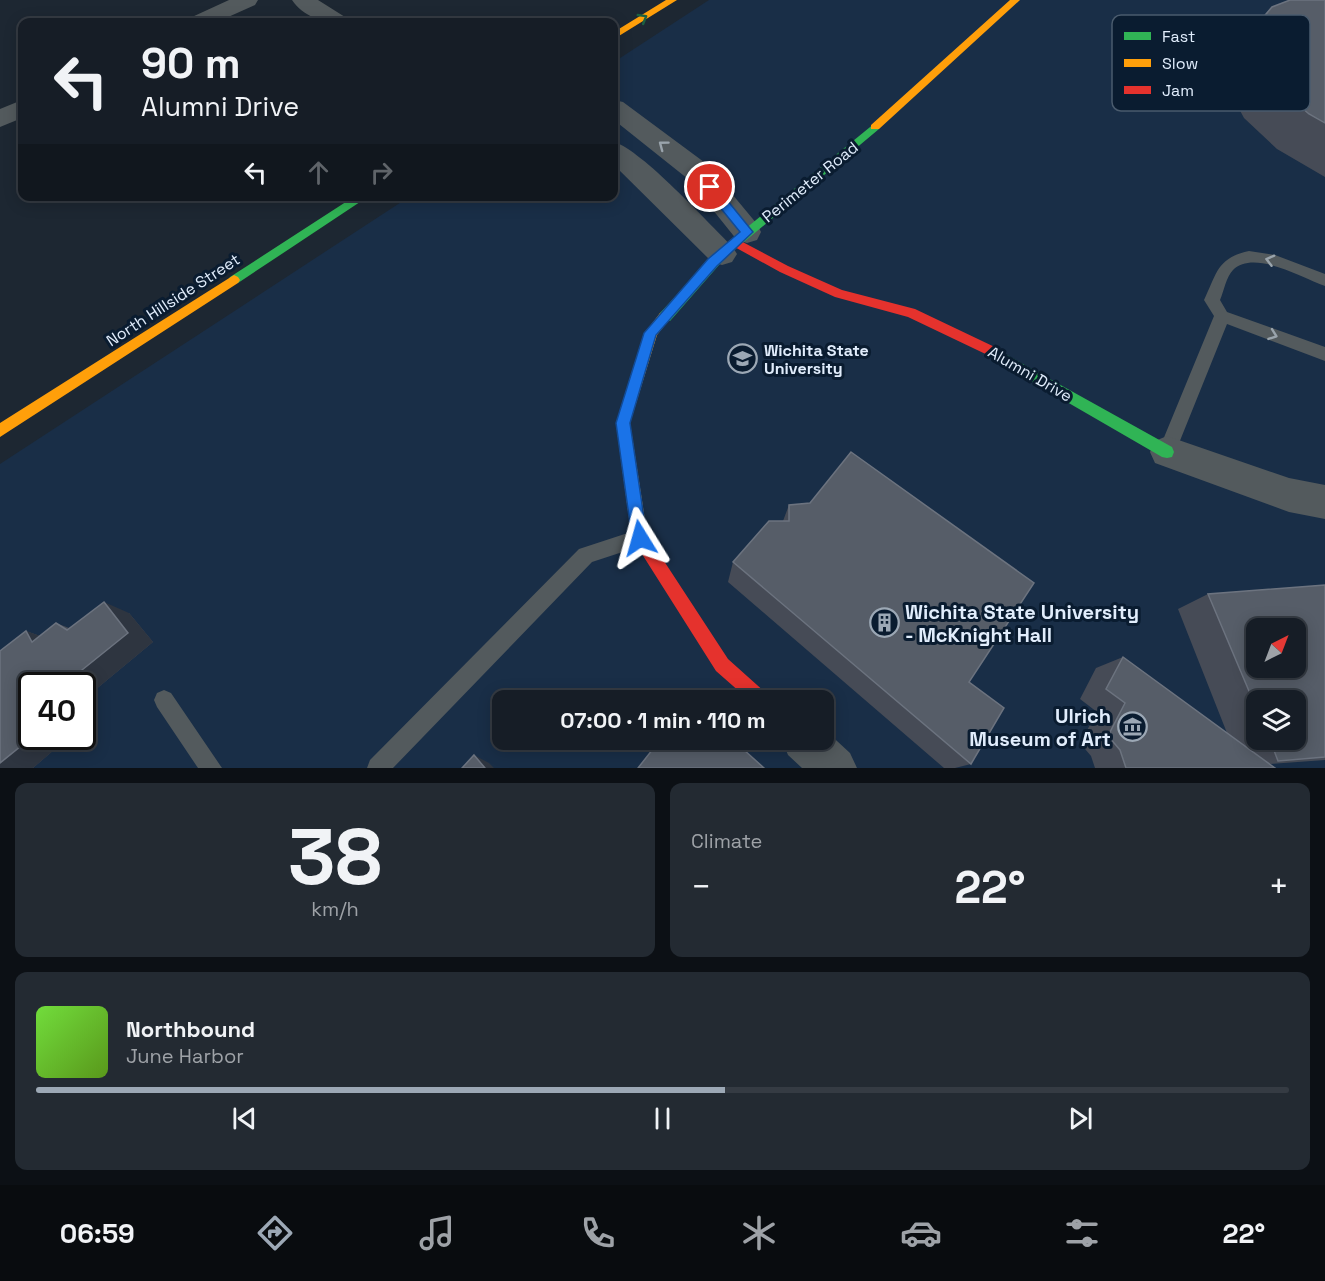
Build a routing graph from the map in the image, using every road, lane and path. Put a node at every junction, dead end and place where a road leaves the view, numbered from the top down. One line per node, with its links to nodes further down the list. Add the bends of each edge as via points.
1 (247, 0): 5 (street)
2 (303, 0): 6 (street)
3 (672, 0): 7 (street, one-way to 3)
4 (1015, 0): 13 (street, Perimeter Road, via 878,125)
5 (209, 18)
6 (331, 18)
7 (618, 34)
8 (18, 110): 10 (street)
9 (618, 111): 13 (street, Alumni Drive, one-way to 9, via 698,172)
10 (0, 119)
11 (618, 154): 13 (street, Alumni Drive)
12 (356, 201): 17 (street, North Hillside Street)
13 (735, 242): 18 (street, Alumni Drive, via 839,294 910,314 974,342); 20 (street, Perimeter Road, via 651,333 623,423)
14 (1325, 280): 15 (lane, one-way to 15, via 1275,260 1239,258 1227,267 1212,300)
15 (1222, 316): 16 (lane, one-way to 16); 18 (lane)
16 (1325, 354)
17 (0, 431)
18 (1167, 452): 19 (street, Alumni Drive, via 1288,495)
19 (1325, 502)
20 (640, 538): 21 (street, Perimeter Road, via 722,665); 25 (lane, via 586,555)
21 (750, 690)
22 (164, 700): 24 (lane)
23 (814, 750): 26 (street)
24 (211, 768)
25 (378, 768)
26 (835, 768)

